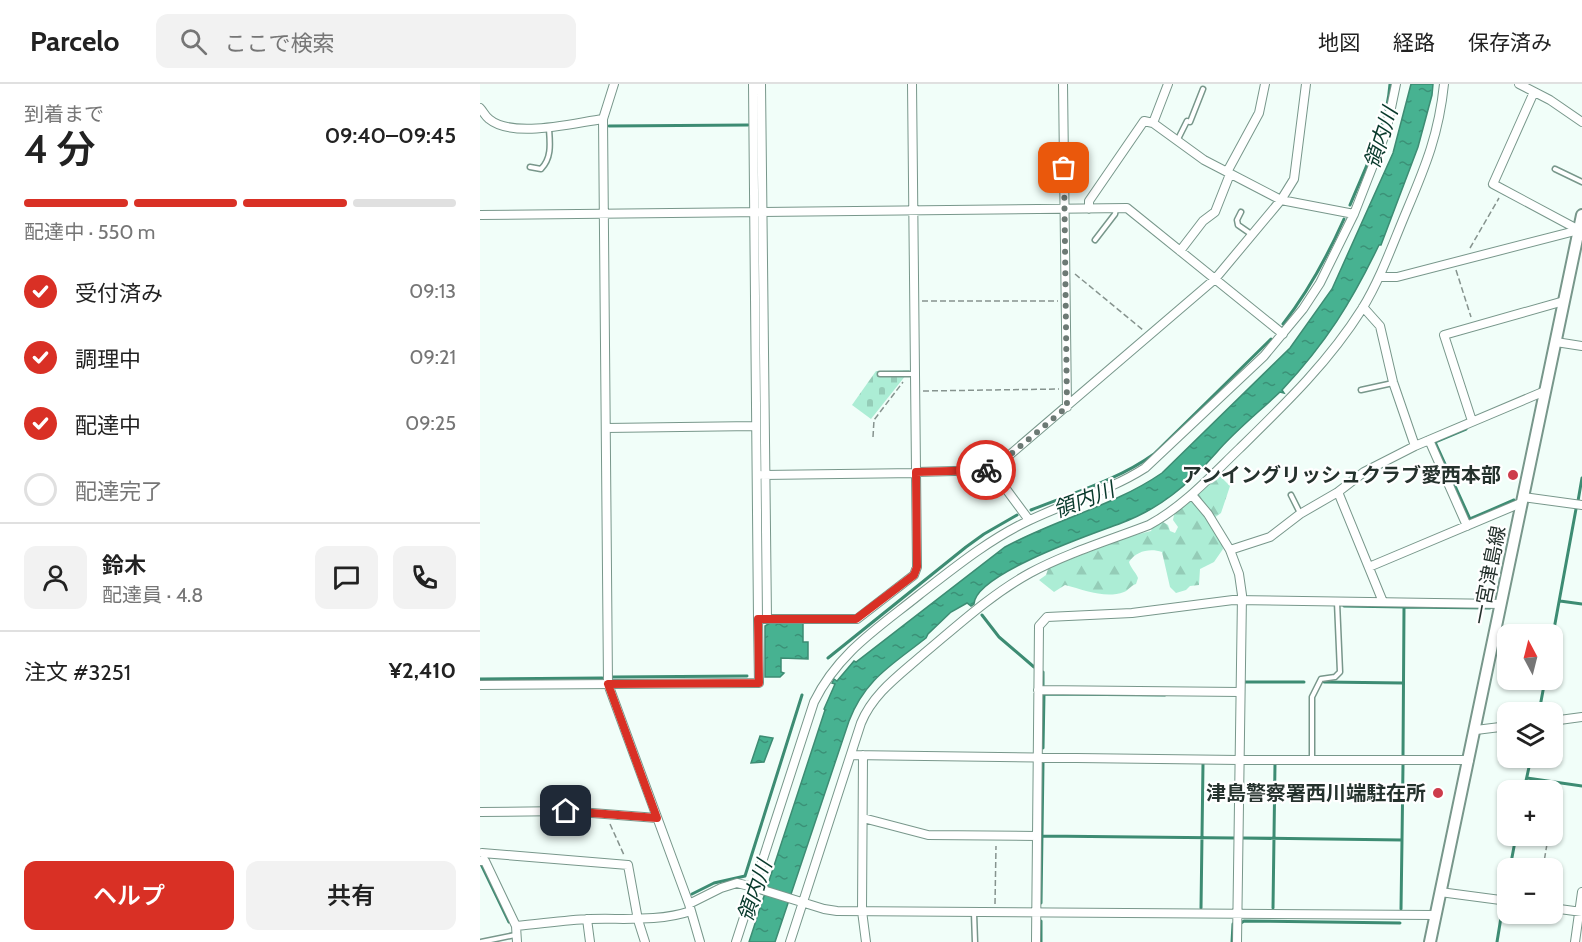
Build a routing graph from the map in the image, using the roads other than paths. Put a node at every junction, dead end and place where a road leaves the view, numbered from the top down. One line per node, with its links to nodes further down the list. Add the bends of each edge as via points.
1 (614, 84): 15 (street)
2 (753, 84): 30 (street)
3 (761, 84): 30 (street)
4 (912, 84): 28 (street)
5 (1063, 84): 27 (street)
6 (1168, 84): 17 (street)
7 (1265, 84): 22 (street, via 1259,113)
8 (1305, 84): 24 (street, via 1294,179)
9 (1396, 84): 32 (street, via 1386,132)
10 (1444, 84): 39 (street, via 1429,157)
11 (1519, 84): 13 (street)
12 (1203, 89): 19 (lane, via 1190,122 1187,121)
13 (1534, 92): 16 (street); 35 (street, via 1493,184)
14 (480, 108): 18 (street, via 488,119 505,126 521,130)
15 (603, 119): 18 (street); 31 (street)
16 (1582, 122)
17 (1153, 123): 19 (street); 26 (street, via 1144,121 1089,201)
18 (549, 126): 20 (lane, via 550,151 544,166)
19 (1177, 141): 22 (street)
20 (530, 167)
21 (1556, 169): 23 (lane)
22 (1229, 173): 24 (street); 38 (street, via 1215,212 1203,220)
23 (1582, 182)
24 (1281, 200): 32 (street); 36 (street)
25 (1116, 208): 26 (street); 37 (lane); 38 (street, via 1127,208)
26 (1089, 209): 27 (street)
27 (1065, 210): 28 (street); 51 (street)
28 (914, 211): 30 (street); 47 (street)
29 (1241, 212): 36 (lane, via 1238,225)
30 (758, 213): 31 (street); 53 (street); 59 (street)
31 (604, 214): 33 (street); 54 (street)
32 (1354, 214): 43 (street, via 1320,283)
33 (480, 215)
34 (1582, 215): 35 (main road, 一宮津島線)
35 (1579, 230): 39 (street, via 1397,277); 41 (main road, 一宮津島線)
36 (1251, 235): 40 (street)
37 (1095, 240)
38 (1180, 251): 40 (street)
39 (1379, 277): 42 (street)
40 (1215, 279): 43 (street); 51 (street)
41 (1564, 301): 44 (main road, 一宮津島線); 52 (street, via 1444,335)
42 (1363, 307): 48 (street, via 1380,326); 62 (street, via 1310,379)
43 (1283, 334): 67 (street, via 1145,468 1127,480)
44 (1556, 342): 45 (street); 50 (main road, 一宮津島線)
45 (1582, 346)
46 (880, 374): 47 (lane)
47 (912, 374): 58 (street, via 916,391)
48 (1394, 382): 49 (lane); 56 (street)
49 (1361, 390)
50 (1545, 391): 52 (street); 64 (main road, 一宮津島線)
51 (1067, 407): 57 (street)
52 (1472, 421): 55 (street)
53 (755, 426): 54 (street); 60 (street)
54 (606, 428): 77 (street)
55 (1429, 440): 56 (street); 68 (street)
56 (1415, 446): 61 (street, via 1364,472)
57 (992, 470): 58 (street); 67 (street)
58 (917, 472): 59 (street); 76 (street, via 914,575 856,619)
59 (765, 474): 60 (street); 76 (street)
60 (756, 475): 75 (street)
61 (1338, 492): 66 (street); 70 (street)
62 (1192, 495): 69 (street); 85 (street, via 1149,525 1047,565 992,598 875,697)
63 (1291, 495): 66 (lane)
64 (1522, 500): 65 (street); 68 (street); 74 (main road, 一宮津島線)
65 (1582, 506)
66 (1300, 514): 69 (street, via 1270,537)
67 (1029, 520): 96 (street, via 963,560 854,647 831,672 814,702)
68 (1467, 526): 70 (street)
69 (1230, 550): 71 (street, via 1239,574)
70 (1369, 567): 73 (street)
71 (1241, 601): 72 (street); 79 (street, via 1132,613 1047,617 1039,626); 80 (street)
72 (1337, 602): 73 (street); 89 (lane, via 1340,672 1321,679 1312,697)
73 (1383, 603): 74 (street)
74 (1501, 604): 84 (main road, 一宮津島線)
75 (758, 619): 76 (street); 77 (street, via 759,683)
76 (767, 619)
77 (608, 684): 78 (street); 92 (street)
78 (480, 686)
79 (1038, 690): 80 (street); 87 (street)
80 (1240, 692): 88 (street)
81 (1582, 717): 82 (street)
82 (1563, 719)
83 (1497, 727): 84 (street)
84 (1476, 730): 90 (main road, 一宮津島線)
85 (851, 755): 86 (street); 100 (street)
86 (863, 755): 87 (street); 93 (street)
87 (1038, 757): 88 (street); 94 (street)
88 (1239, 760): 89 (street); 107 (street)
89 (1312, 760): 90 (street)
90 (1469, 760): 97 (main road, 一宮津島線)
91 (480, 812): 92 (street, via 566,811)
92 (657, 818): 101 (street)
93 (862, 818): 94 (street, via 928,835); 103 (street)
94 (1037, 836): 106 (street)
95 (482, 856): 110 (street, via 628,865); 111 (street)
96 (755, 887): 100 (street); 101 (street, via 737,884 721,888); 116 (street)
97 (1440, 892): 99 (street); 108 (main road, 一宮津島線)
98 (1582, 892): 104 (street)
99 (1497, 900)
100 (801, 902): 103 (street, via 824,909); 117 (street)
101 (690, 908): 110 (street, via 677,916); 115 (street)
102 (1563, 909): 104 (street)
103 (862, 911): 105 (street); 118 (street)
104 (1581, 911): 123 (street)
105 (974, 912): 106 (street); 119 (lane)
106 (1036, 913): 107 (street); 120 (street)
107 (1237, 914): 108 (street); 121 (street)
108 (1435, 915): 122 (main road, 一宮津島線)
109 (587, 919): 110 (street); 111 (street); 113 (street)
110 (638, 920): 114 (street)
111 (516, 934): 112 (lane)
112 (481, 942)
113 (590, 942)
114 (645, 942)
115 (700, 942)
116 (736, 942)
117 (790, 942)
118 (866, 942)
119 (975, 942)
120 (1036, 942)
121 (1237, 942)
122 (1430, 942)
123 (1575, 942)

